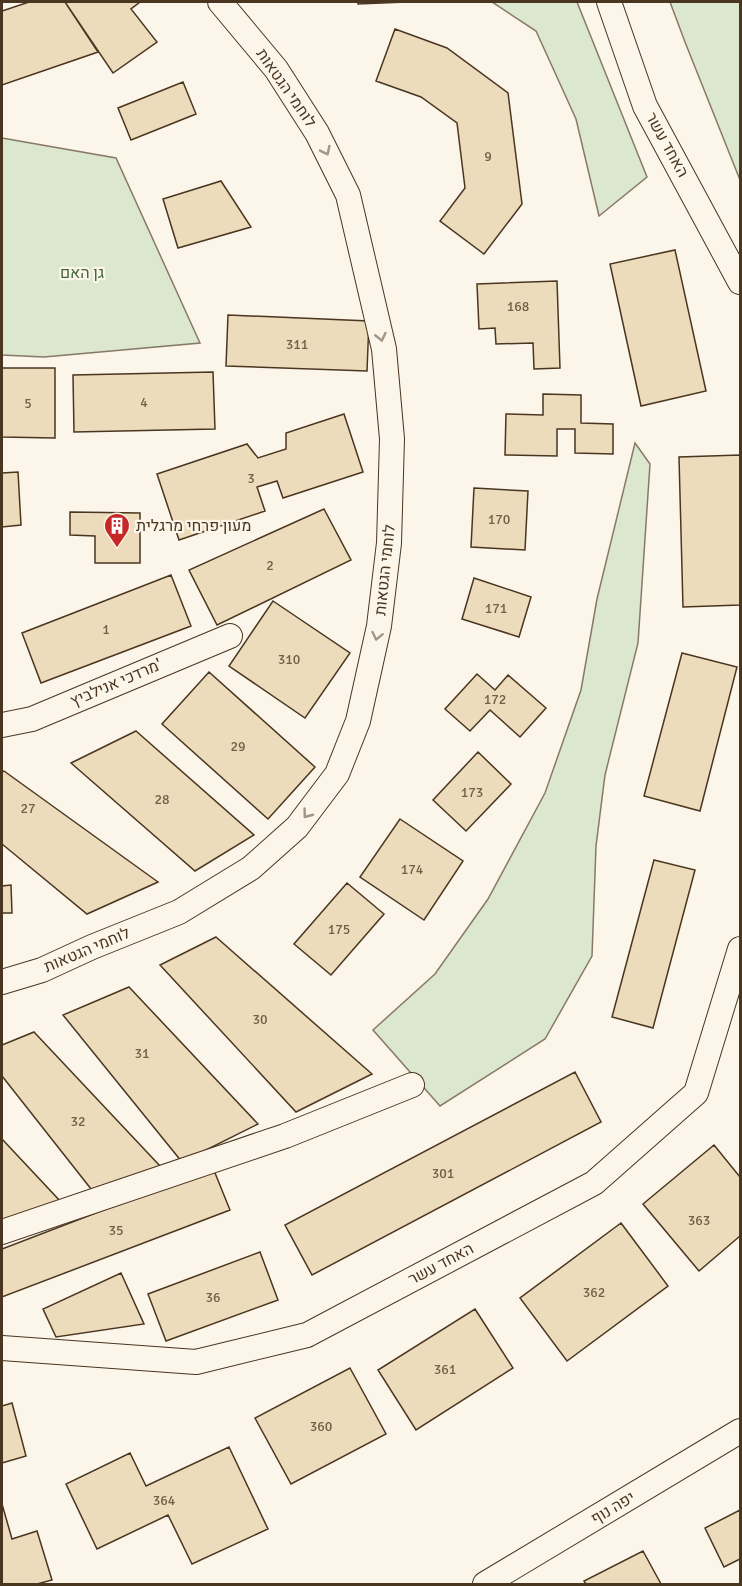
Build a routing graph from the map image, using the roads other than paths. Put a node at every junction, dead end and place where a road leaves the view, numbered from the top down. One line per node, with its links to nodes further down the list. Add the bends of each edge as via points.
1 (220, 2): 7 (street, לוחמי הגטאות, one-way to 7, via 276,69 317,133 348,195 384,349 392,439 389,543 377,637 358,721 337,774 297,827 251,868 179,912 42,970)
2 (609, 2): 3 (street, האחד עשר, via 645,106)
3 (741, 282)
4 (230, 636): 5 (street, מרדכי אנילביץ', via 32,719)
5 (2, 725)
6 (741, 949): 10 (street, האחד עשר, via 696,1093 594,1183 307,1335 196,1362)
7 (2, 982)
8 (412, 1085): 9 (street, via 285,1136)
9 (2, 1232)
10 (2, 1348)
11 (741, 1431): 12 (street, יפה נוף)
12 (485, 1584)

